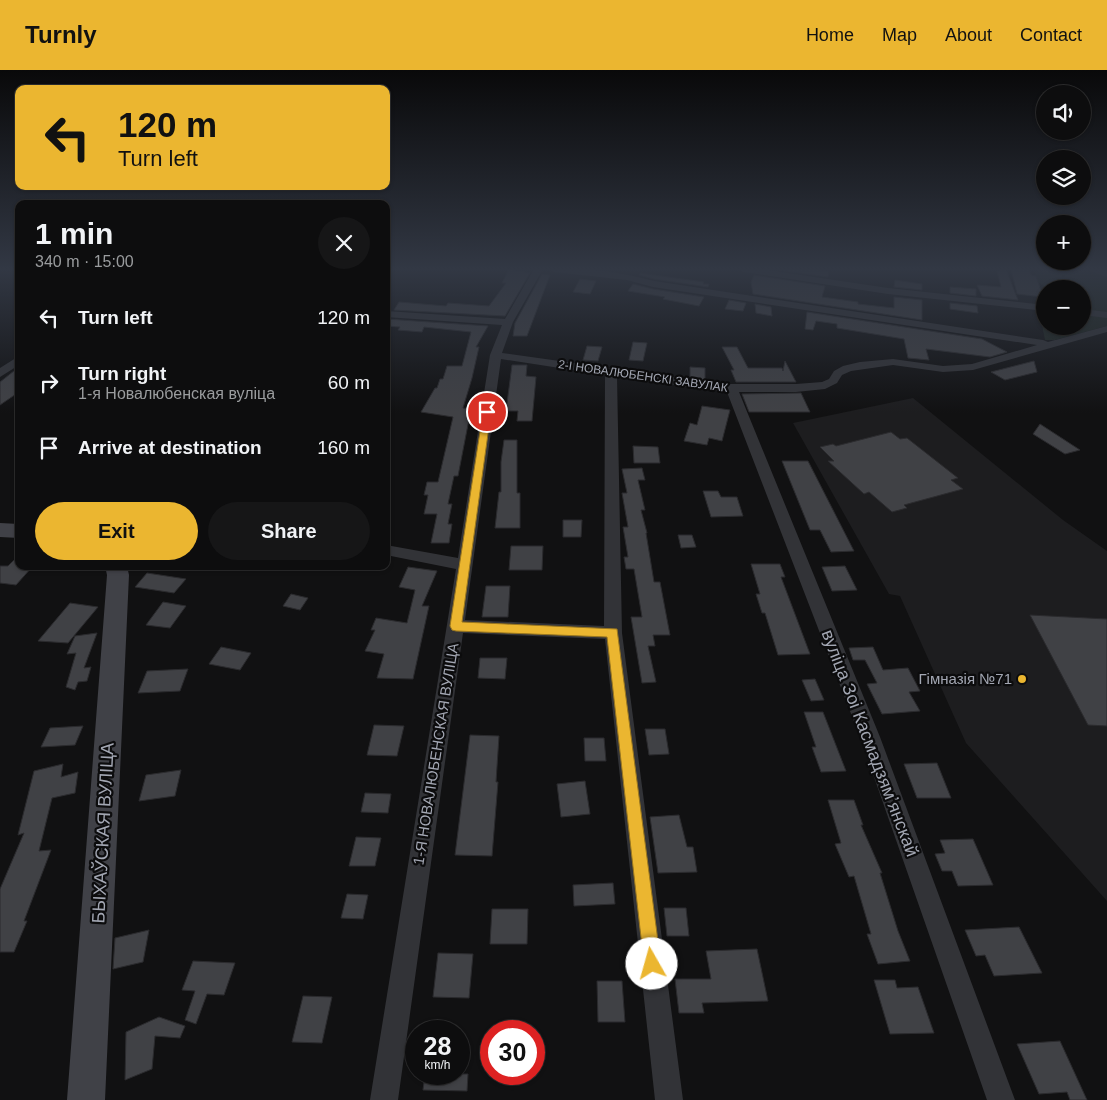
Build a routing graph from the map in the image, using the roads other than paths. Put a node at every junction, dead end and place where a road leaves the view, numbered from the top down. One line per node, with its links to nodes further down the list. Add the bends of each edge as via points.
1 (433, 317): 4 (street)
2 (511, 317): 4 (street, 1-Я НОВАЛЮБЕНСКАЯ ВУЛІЦА)
3 (871, 317): 6 (street)
4 (508, 322): 7 (street, 1-Я НОВАЛЮБЕНСКАЯ ВУЛІЦА)
5 (1107, 329): 6 (street, 2-І НОВАЛЮБЕНСКІ ЗАВУЛАК)
6 (1049, 344): 13 (street, 2-І НОВАЛЮБЕНСКІ ЗАВУЛАК, via 961,369 893,362 847,368 833,381 811,388)
7 (496, 355): 11 (street, 2-І НОВАЛЮБЕНСКІ ЗАВУЛАК); 17 (street, 1-Я НОВАЛЮБЕНСКАЯ ВУЛІЦА)
8 (0, 361): 9 (street)
9 (15, 361)
10 (15, 363): 12 (street)
11 (612, 372): 13 (street, 2-І НОВАЛЮБЕНСКІ ЗАВУЛАК); 20 (street)
12 (0, 374)
13 (732, 388): 24 (street, вуліца Зоі Касмадзямʼянскай, via 870,737)
14 (0, 530): 15 (main road)
15 (15, 531)
16 (390, 551): 17 (street)
17 (464, 565): 19 (street, 1-Я НОВАЛЮБЕНСКАЯ ВУЛІЦА)
18 (117, 570): 21 (main road, БЫХАЎСКАЯ ВУЛІЦА)
19 (456, 626): 20 (street); 22 (street, 1-Я НОВАЛЮБЕНСКАЯ ВУЛІЦА)
20 (613, 632): 23 (street)
21 (86, 1100)
22 (384, 1100)
23 (669, 1100)
24 (1001, 1100)

